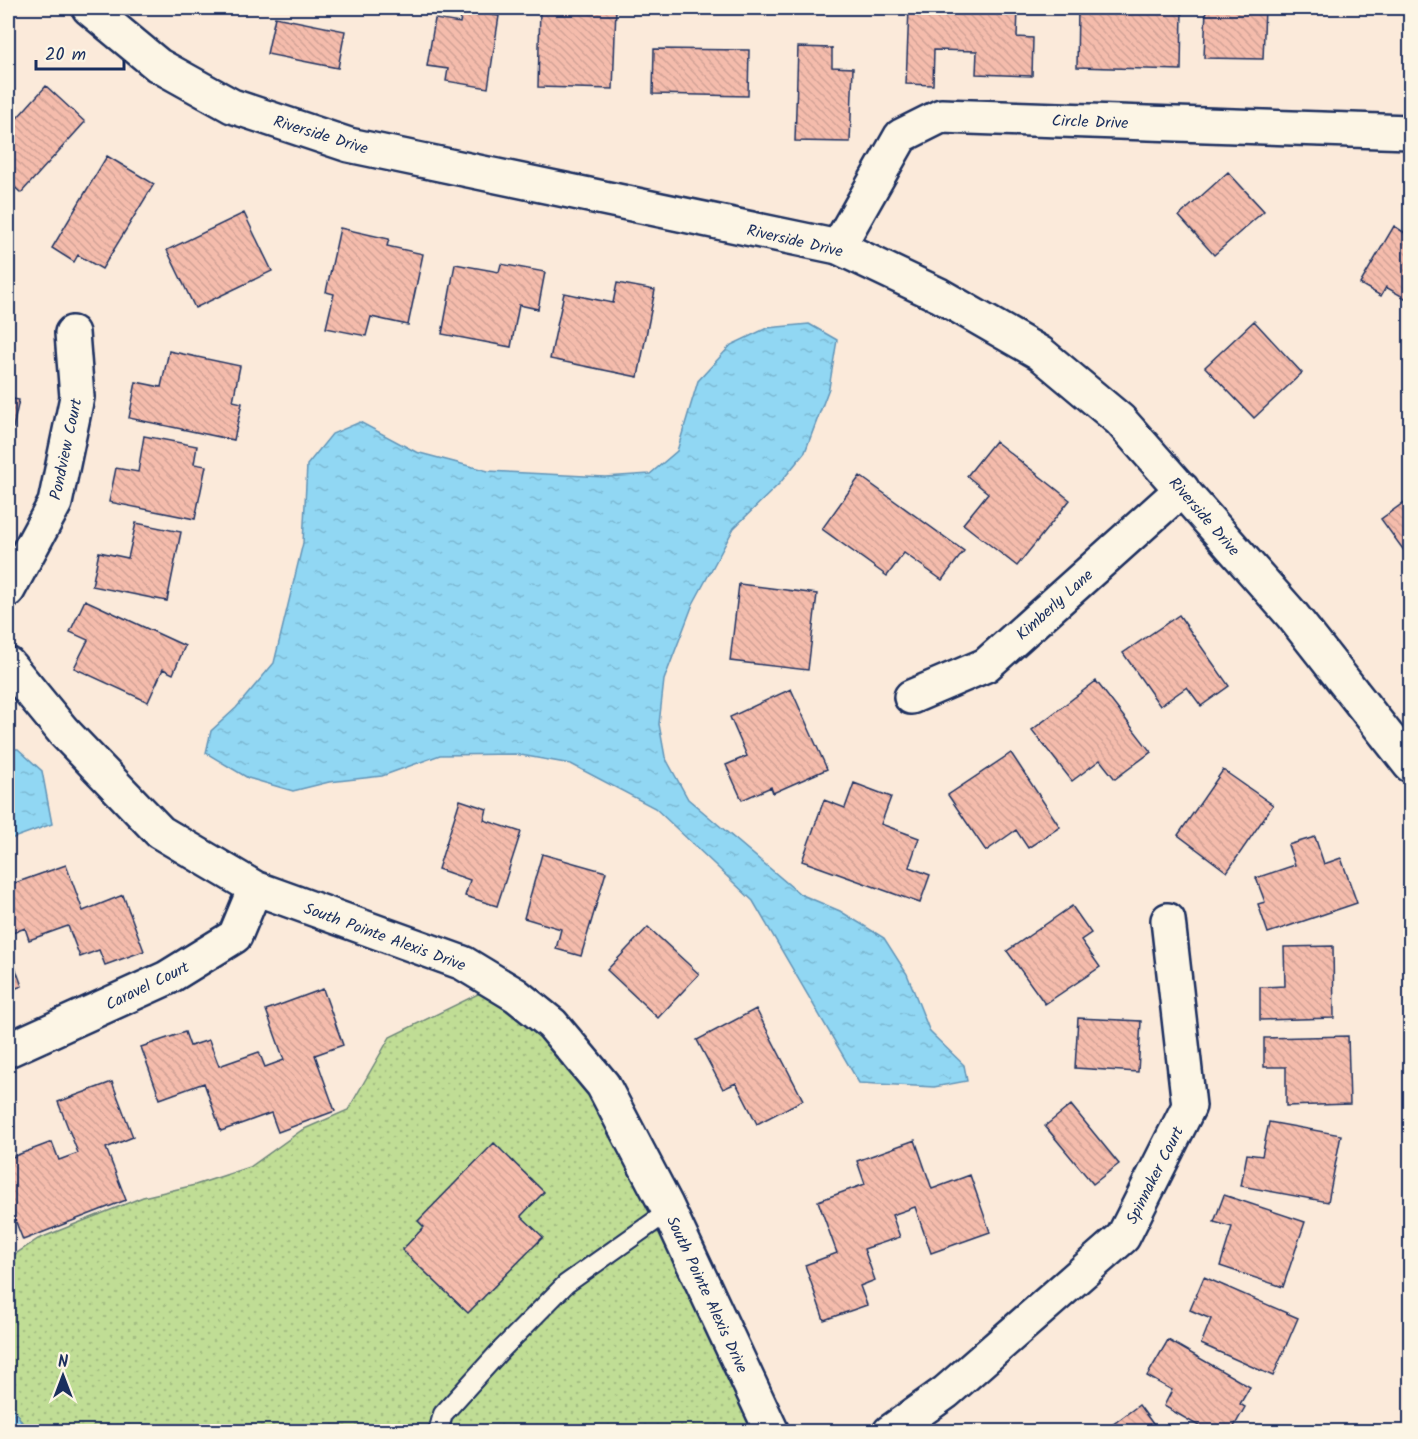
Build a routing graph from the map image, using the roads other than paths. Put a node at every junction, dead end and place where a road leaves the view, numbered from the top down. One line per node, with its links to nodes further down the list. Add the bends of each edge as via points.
1 (89, 8): 3 (street, Riverside Drive, via 158,64 232,106 350,145)
2 (1410, 132): 3 (street, Circle Drive, via 941,116 901,136)
3 (838, 247): 5 (street, Riverside Drive, via 939,295 1040,353 1120,420)
4 (72, 333): 6 (street, Pondview Court, via 77,397 55,503)
5 (1182, 489): 8 (street, Kimberly Lane, via 986,665); 9 (street, Riverside Drive, via 1292,615)
6 (8, 590)
7 (8, 664): 10 (street, South Pointe Alexis Drive, via 63,731 160,832)
8 (911, 697)
9 (1410, 765)
10 (255, 888): 12 (street, Caravel Court, via 236,936 167,978); 13 (street, South Pointe Alexis Drive, via 463,963 516,995 552,1024 603,1085)
11 (1168, 920): 16 (street, Spinnaker Court, via 1189,1106 1123,1237 946,1392)
12 (8, 1050)
13 (669, 1211): 14 (lane, via 566,1284 444,1414); 15 (street, South Pointe Alexis Drive)
14 (438, 1431)
15 (772, 1431)
16 (890, 1431)

